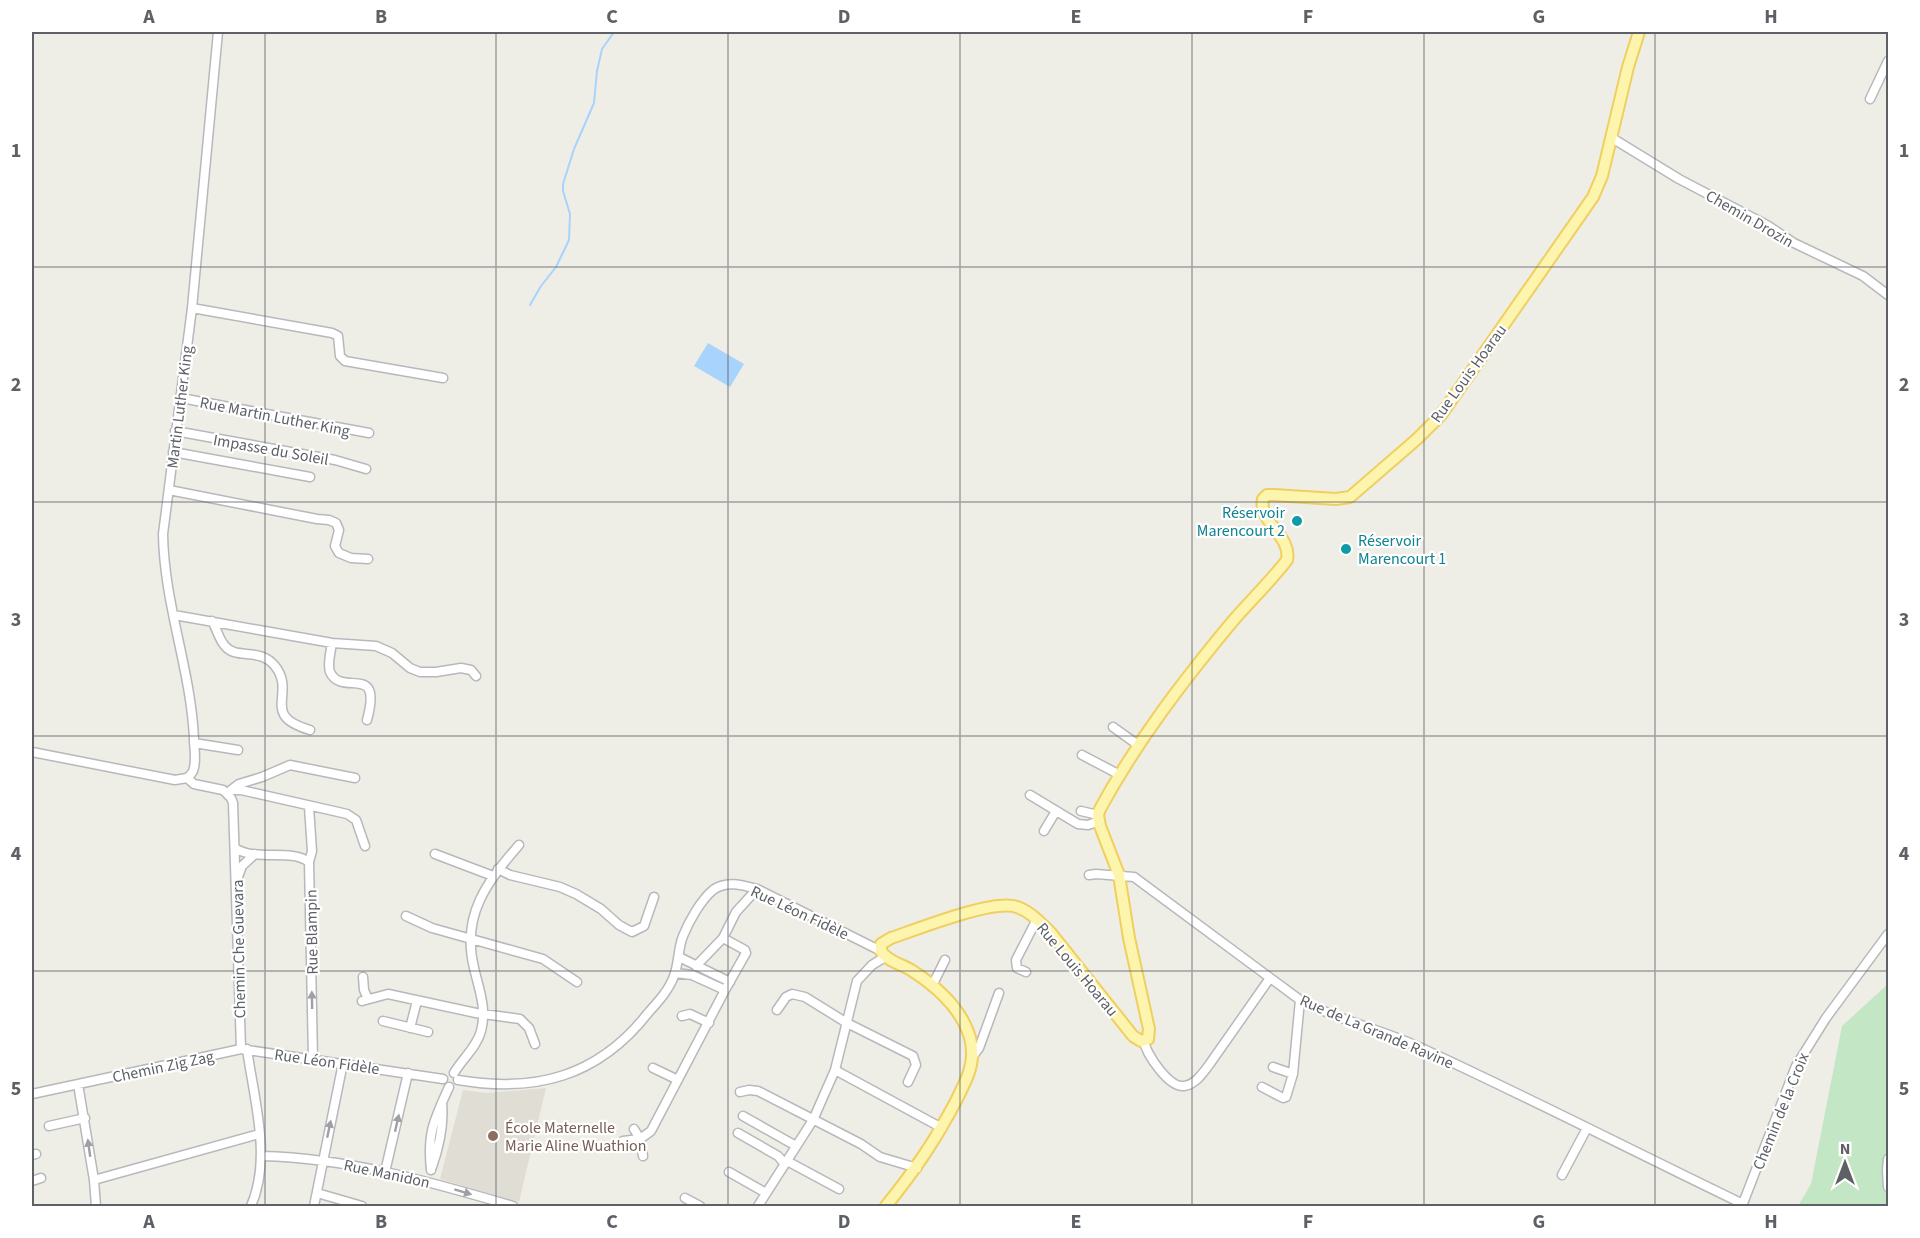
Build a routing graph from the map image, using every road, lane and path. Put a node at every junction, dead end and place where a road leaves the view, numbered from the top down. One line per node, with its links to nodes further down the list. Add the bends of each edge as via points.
1 (218, 32): 7 (street, Martin Luther King)
2 (1639, 32): 5 (main road, Rue Louis Hoarau)
3 (1887, 67): 4 (street)
4 (1870, 99)
5 (1612, 138): 6 (street, Chemin Drozin, via 1794,243 1863,276); 25 (main road, Rue Louis Hoarau, via 1593,197 1429,428 1350,497 1267,495 1263,499 1263,510 1286,545 1287,560 1195,667)
6 (1888, 295)
7 (192, 308): 8 (street, via 332,333 338,336 340,356 345,361); 9 (street, Martin Luther King)
8 (442, 378)
9 (181, 398): 10 (street, Martin Luther King); 11 (street, Rue Martin Luther King)
10 (176, 431): 12 (street, Martin Luther King); 13 (street, Impasse du Soleil)
11 (369, 433)
12 (173, 452): 14 (street); 15 (street, Martin Luther King)
13 (366, 469)
14 (310, 477)
15 (169, 490): 16 (street, via 329,520 339,530 335,546 339,553); 17 (street, Martin Luther King, via 163,548)
16 (368, 559)
17 (174, 615): 18 (street); 24 (street, Martin Luther King, via 190,693)
18 (212, 621): 19 (street); 23 (street, via 226,648 258,654 275,666 282,682 283,715)
19 (332, 643): 20 (street, via 376,646 420,672 461,668); 21 (street, via 332,674 370,690)
20 (476, 676)
21 (367, 720)
22 (1113, 727): 25 (street)
23 (310, 730)
24 (194, 743): 26 (street); 30 (street, Martin Luther King, via 193,771)
25 (1138, 745): 29 (main road, Rue Louis Hoarau)
26 (238, 750)
27 (32, 752): 30 (street, via 175,780)
28 (1082, 755): 29 (street)
29 (1120, 775): 38 (main road, Rue Louis Hoarau, via 1100,809)
30 (187, 778): 32 (street, via 195,784)
31 (355, 778): 32 (street, via 290,765 239,784)
32 (229, 792): 34 (street, via 241,790); 42 (street, Chemin Che Guevara)
33 (1030, 795): 35 (street)
34 (309, 807): 41 (street, via 354,817); 45 (street, Rue Blampin)
35 (1054, 809): 37 (street); 38 (street, via 1083,825); 39 (street)
36 (1081, 811): 38 (street)
37 (1046, 818)
38 (1099, 818): 48 (main road, Rue Louis Hoarau)
39 (1044, 831)
40 (519, 845): 46 (street)
41 (365, 846)
42 (236, 848): 43 (street); 49 (street, Chemin Che Guevara)
43 (255, 854): 45 (street, via 298,857); 49 (street)
44 (435, 854): 46 (street)
45 (309, 862): 83 (street, Rue Blampin, one-way to 45)
46 (495, 872): 51 (street, via 576,894 632,932 644,926); 56 (street, via 473,915)
47 (1089, 875): 48 (street)
48 (1119, 875): 64 (street, Rue de La Grande Ravine, via 1134,878); 79 (main road, Rue Louis Hoarau, via 1149,1029)
49 (236, 882): 81 (street, Chemin Che Guevara)
50 (757, 889): 55 (street, via 736,912); 57 (street, Rue Léon Fidèle); 58 (street, Rue Léon Fidèle, via 723,885 713,891 683,936)
51 (654, 897)
52 (406, 916): 56 (street)
53 (1036, 919): 57 (main road, Rue Louis Hoarau, via 1018,908 995,905 891,938 883,942); 61 (street, via 1016,964); 79 (main road, Rue Louis Hoarau, via 1133,1036)
54 (1888, 934): 129 (street, Chemin de la Croix, via 1796,1066)
55 (723, 938): 60 (street); 67 (street, via 746,953)
56 (471, 939): 65 (street, via 543,959); 72 (street)
57 (883, 954): 66 (main road); 76 (street, via 857,981)
58 (679, 957): 60 (street); 62 (street, Rue Léon Fidèle)
59 (945, 960): 66 (street)
60 (696, 966): 67 (street)
61 (1026, 972)
62 (675, 973): 67 (street); 90 (street, Rue Léon Fidèle, via 638,1026 600,1059 577,1071 525,1085)
63 (363, 977): 70 (street, via 365,1000 387,994)
64 (1270, 978): 69 (street, Rue de La Grande Ravine); 79 (street, via 1200,1077 1190,1084 1173,1083 1147,1053)
65 (577, 982)
66 (930, 984): 82 (main road, via 954,1007 963,1022)
67 (728, 986): 75 (street)
68 (999, 993): 82 (street)
69 (1300, 1000): 89 (street); 104 (street, Rue de La Grande Ravine, via 1389,1033)
70 (417, 1001): 72 (street); 77 (street)
71 (777, 1011): 76 (street, via 786,997 799,995)
72 (484, 1013): 80 (street, via 524,1022); 90 (street, via 479,1037)
73 (682, 1016): 75 (street, via 690,1014)
74 (383, 1021): 77 (street)
75 (709, 1023): 92 (street)
76 (847, 1023): 87 (street); 93 (street, via 915,1058)
77 (410, 1028): 78 (street)
78 (428, 1032)
79 (1144, 1041)
80 (535, 1044)
81 (244, 1049): 83 (street, Rue Léon Fidèle); 94 (street, Chemin Zig Zag); 107 (street, Chemin Che Guevara)
82 (972, 1057): 103 (main road, via 967,1079)
83 (313, 1059): 84 (street, Rue Léon Fidèle)
84 (343, 1063): 88 (street, Rue Léon Fidèle); 114 (street, one-way to 84)
85 (1273, 1066): 89 (street)
86 (653, 1068): 92 (street)
87 (835, 1070): 101 (street); 103 (street)
88 (408, 1073): 91 (street, Rue Léon Fidèle); 117 (street, one-way to 88)
89 (1293, 1074): 96 (street, via 1284,1098)
90 (456, 1077): 91 (street, via 446,1074); 95 (street, via 455,1085)
91 (443, 1078): 95 (street)
92 (678, 1080): 108 (street, via 655,1126)
93 (908, 1082)
94 (78, 1084): 98 (street, Chemin Zig Zag); 100 (street)
95 (449, 1087): 123 (street, via 442,1102 440,1135)
96 (1262, 1087)
97 (740, 1092): 101 (street, via 758,1091)
98 (32, 1094)
99 (742, 1116): 110 (street)
100 (85, 1118): 102 (street); 121 (street, one-way to 100)
101 (813, 1120): 110 (street); 116 (street, via 880,1157)
102 (49, 1126)
103 (942, 1128): 116 (main road)
104 (1587, 1128): 119 (street); 129 (street, Rue de La Grande Ravine)
105 (634, 1130): 108 (street)
106 (738, 1133): 115 (street)
107 (259, 1134): 111 (street, Chemin Che Guevara); 121 (street)
108 (640, 1139): 109 (street); 112 (street)
109 (623, 1142)
110 (796, 1146): 115 (street)
111 (262, 1156): 114 (street, Rue Manidon); 131 (street, Chemin Che Guevara, via 259,1185)
112 (643, 1156)
113 (1888, 1159): 124 (street)
114 (322, 1160): 117 (street, Rue Manidon); 126 (street)
115 (786, 1162): 125 (street); 127 (street)
116 (916, 1168): 137 (main road)
117 (385, 1172): 123 (street, Rue Manidon)
118 (729, 1172): 127 (street)
119 (1562, 1175)
120 (41, 1178): 122 (street)
121 (94, 1180): 130 (street)
122 (32, 1181)
123 (429, 1181): 134 (street, Rue Manidon, one-way to 134)
124 (1888, 1186)
125 (838, 1189)
126 (317, 1193): 132 (street); 133 (street)
127 (766, 1194): 136 (street)
128 (685, 1198): 135 (street)
129 (1743, 1205)
130 (96, 1206)
131 (251, 1206)
132 (314, 1206)
133 (363, 1206)
134 (509, 1206)
135 (700, 1206)
136 (758, 1206)
137 (886, 1206)

